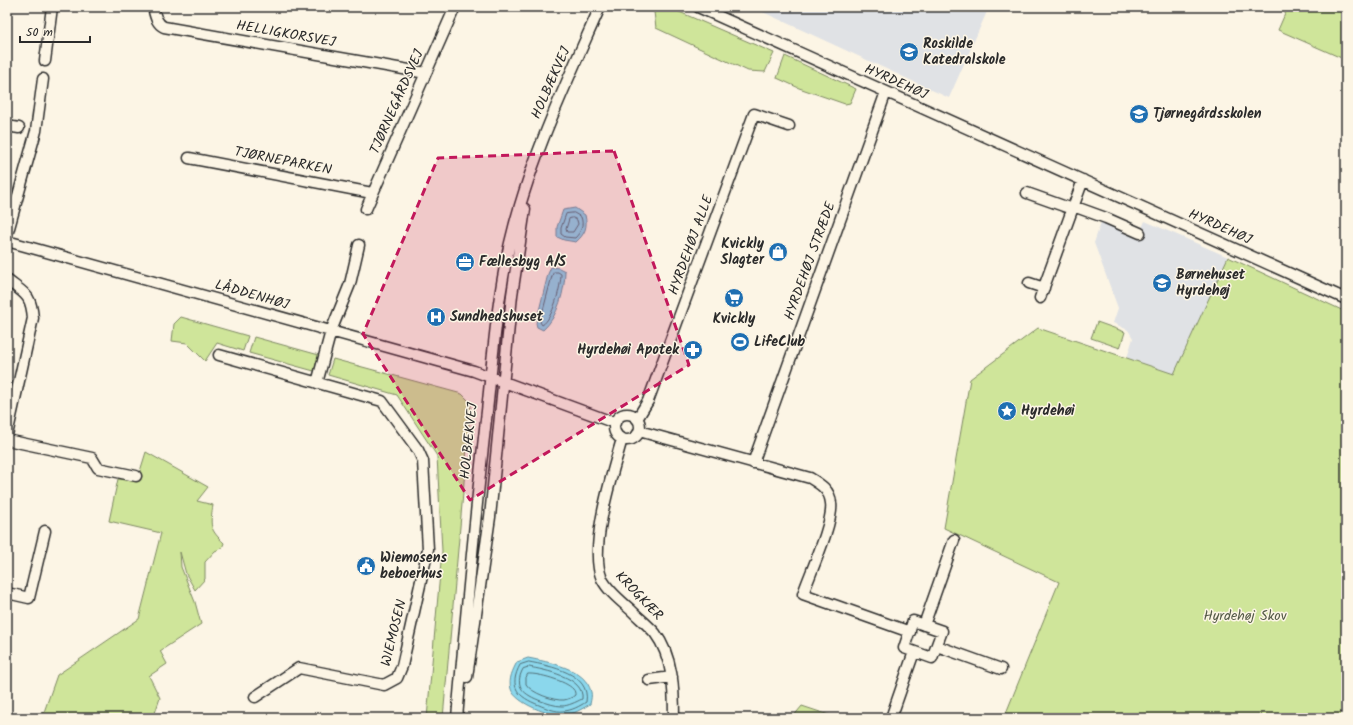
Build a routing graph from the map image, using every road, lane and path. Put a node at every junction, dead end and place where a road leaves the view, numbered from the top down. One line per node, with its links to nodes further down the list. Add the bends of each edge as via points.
1 (52, 7): 6 (street)
2 (153, 7): 7 (street, HELLIGKORSVEJ, via 159,25 164,27)
3 (455, 7): 7 (street, TJØRNEGÅRDSVEJ)
4 (600, 7): 14 (street, HOLBÆKVEJ, via 560,95)
5 (698, 7): 9 (street, HYRDEHØJ)
6 (46, 61)
7 (426, 74): 16 (street, TJØRNEGÅRDSVEJ)
8 (43, 79): 21 (street, via 36,131)
9 (886, 92): 15 (street, HYRDEHØJ); 40 (street, HYRDEHØJ STRÆDE)
10 (7, 126): 12 (street)
11 (789, 126): 34 (street, HYRDEHØJ ALLE, via 754,114 648,401)
12 (19, 128)
13 (189, 158): 16 (street, TJØRNEPARKEN)
14 (531, 171): 31 (street, HOLBÆKVEJ, via 510,242 502,280); 32 (street, HOLBÆKVEJ, via 512,295)
15 (1083, 180): 18 (street); 28 (street, HYRDEHØJ)
16 (372, 193): 19 (street, TJØRNEGÅRDSVEJ)
17 (1027, 193): 18 (street)
18 (1073, 207): 20 (street); 26 (street)
19 (366, 209)
20 (1140, 233)
21 (7, 235)
22 (7, 241): 29 (street, LÅDDENHØJ)
23 (360, 245): 29 (street, via 350,284)
24 (7, 280): 37 (street, via 26,294 32,304 33,318)
25 (1029, 283): 26 (street)
26 (1044, 288): 27 (street)
27 (1040, 298)
28 (1346, 299)
29 (331, 331): 31 (street, LÅDDENHØJ); 33 (street)
30 (219, 355): 33 (street, WIEMOSEN)
31 (490, 377): 32 (street, LÅDDENHØJ); 53 (street, HOLBÆKVEJ)
32 (503, 382): 35 (street); 53 (street, HOLBÆKVEJ, via 490,517)
33 (317, 383): 52 (street, WIEMOSEN, via 382,401 418,450 423,461 428,550 425,565 397,678 384,686 299,668)
34 (637, 419): 35 (street, via 625,414); 36 (street)
35 (615, 422): 38 (street, via 615,432)
36 (639, 431): 38 (street, via 634,438); 40 (street)
37 (7, 436)
38 (622, 439): 50 (street, KROGKÆR, via 606,497 599,539 599,567 602,579 611,591 655,633 668,659)
39 (7, 440): 41 (street, via 92,458 98,468)
40 (753, 463): 46 (street, via 810,478 822,485 828,494 831,517 803,594)
41 (136, 476)
42 (44, 531): 44 (street, via 29,598)
43 (954, 540): 45 (street)
44 (7, 593)
45 (924, 625): 46 (street, via 914,621); 47 (street, via 942,632)
46 (910, 632): 48 (street, via 904,648)
47 (936, 646): 48 (street, via 932,658); 49 (street)
48 (914, 652): 55 (street)
49 (1001, 669)
50 (672, 677): 51 (street); 54 (street, KROGKÆR)
51 (649, 680)
52 (254, 697)
53 (459, 718)
54 (674, 718)
55 (891, 718)

